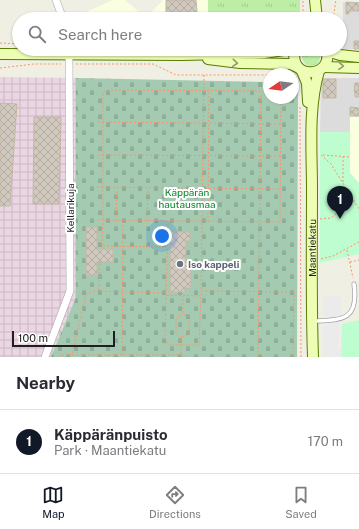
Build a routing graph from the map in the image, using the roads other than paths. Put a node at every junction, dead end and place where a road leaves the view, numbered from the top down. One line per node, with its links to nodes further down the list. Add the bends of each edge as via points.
1 (56, 0): 3 (street)
2 (314, 0): 4 (main road); 5 (main road)
3 (60, 12)
4 (311, 12)
5 (316, 12)
6 (0, 54): 7 (main road)
7 (12, 54)
8 (70, 56): 21 (street, Kellarikuja, via 70,291)
9 (188, 56): 15 (main road, one-way to 15, via 226,62 290,64)
10 (295, 56): 15 (main road, Maantiekatu)
11 (326, 56): 16 (main road, Maantiekatu, via 327,62)
12 (347, 56): 13 (main road)
13 (359, 57)
14 (359, 68): 16 (main road, one-way to 14)
15 (300, 69): 16 (main road, via 310,72); 17 (main road, Maantiekatu, via 307,83)
16 (321, 69): 17 (main road, Maantiekatu, via 314,83)
17 (312, 138): 20 (main road, Maantiekatu)
18 (354, 284): 19 (lane)
19 (358, 297): 20 (lane, via 353,311 345,318)
20 (312, 321): 22 (main road, Maantiekatu)
21 (45, 357)
22 (313, 357)

